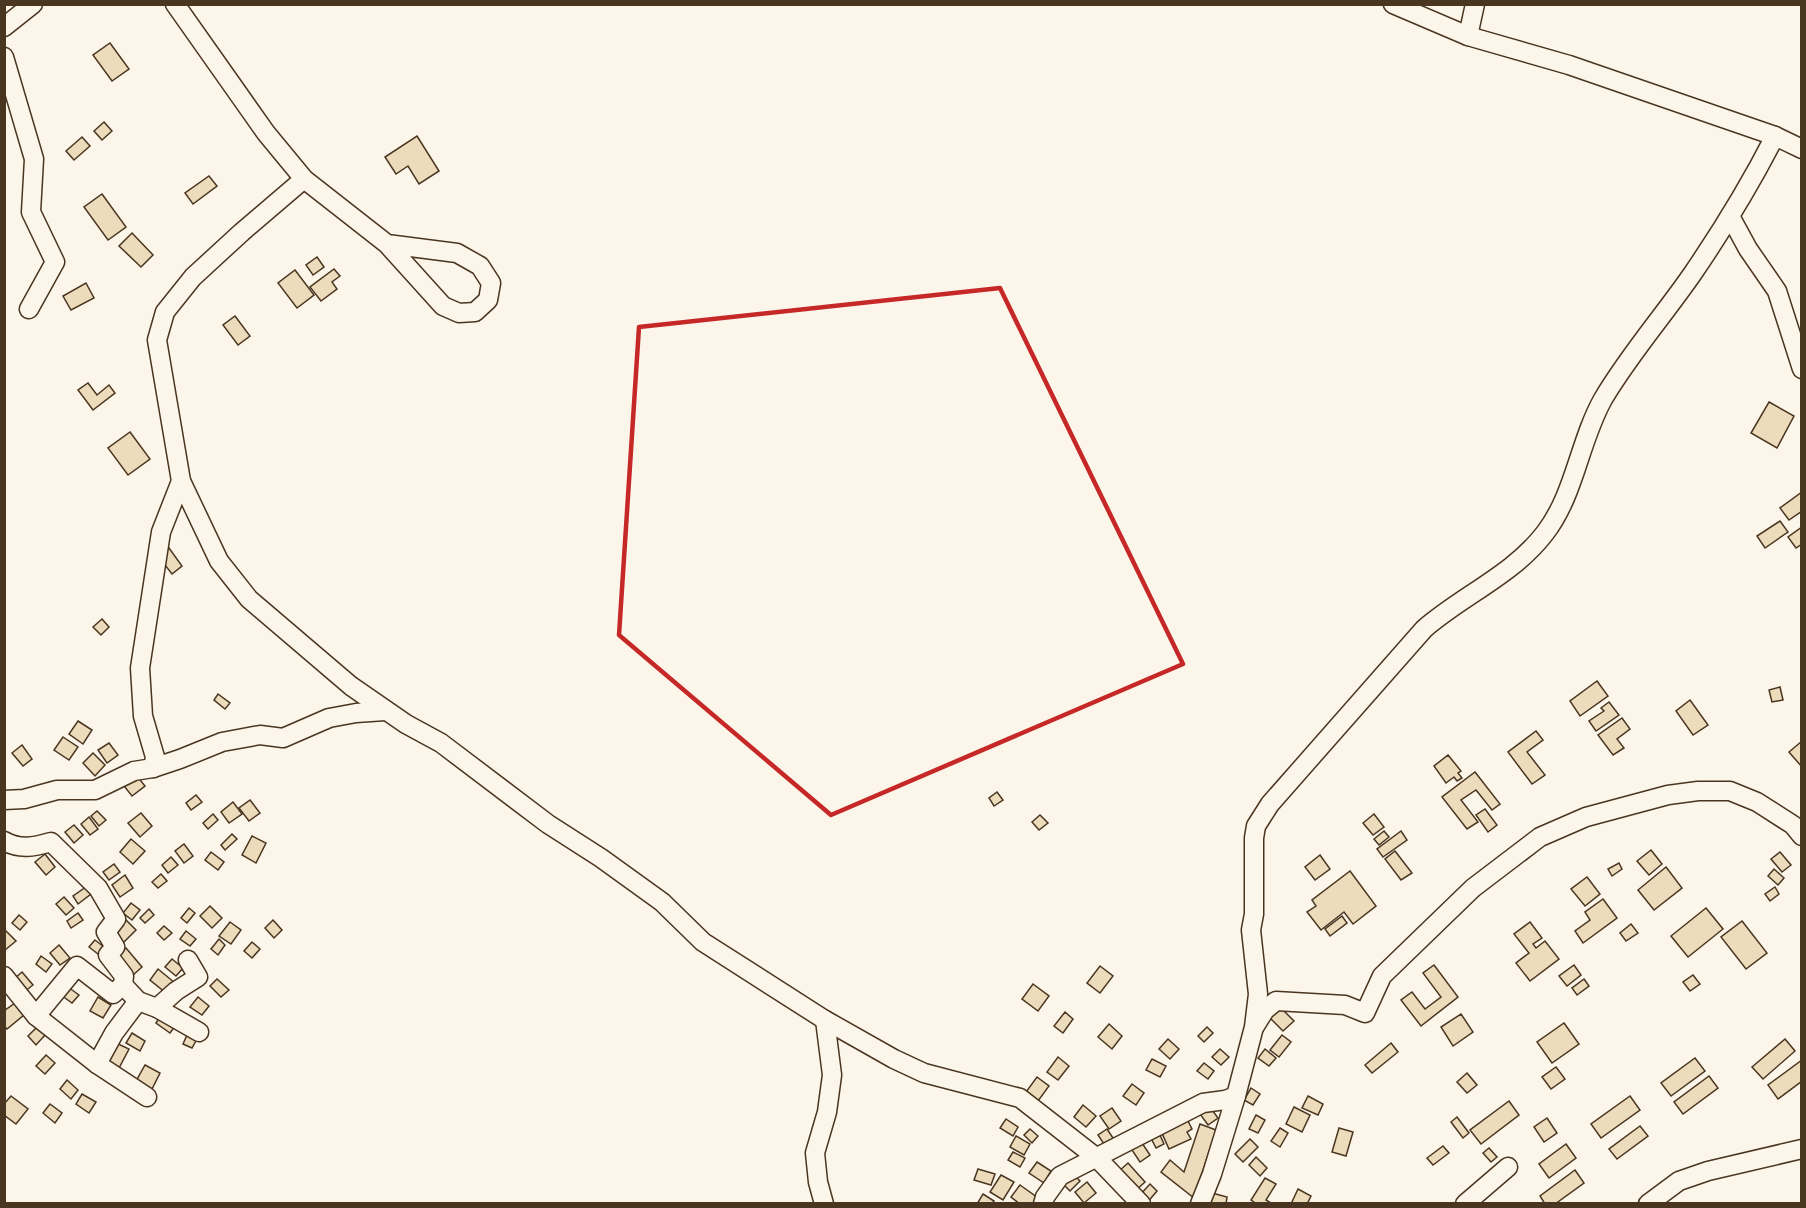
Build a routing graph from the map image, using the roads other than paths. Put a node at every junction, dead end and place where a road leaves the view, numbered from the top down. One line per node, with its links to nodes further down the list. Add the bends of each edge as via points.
1 (33, 4): 5 (street)
2 (176, 4): 10 (street, via 266,133)
3 (1393, 4): 6 (street)
4 (1475, 4): 6 (street)
5 (4, 27)
6 (1468, 36): 8 (street, via 1569,65)
7 (4, 57): 13 (street, via 34,159 31,212 55,262)
8 (1775, 136): 9 (street); 11 (street)
9 (1802, 149)
10 (304, 179): 12 (street); 15 (street, via 193,277 165,312 157,340)
11 (1730, 216): 14 (street, via 1777,291); 28 (street, via 1603,399 1559,513 1544,534 1509,569 1425,629 1262,814 1254,838 1251,930 1258,994)
12 (387, 244): 12 (street, via 443,306 459,313 475,312 488,300 491,283 480,266 457,253)
13 (29, 309)
14 (1802, 369)
15 (181, 482): 16 (street, via 219,561 249,599); 17 (street, via 161,532 140,668 143,716 155,757)
16 (385, 711): 17 (street, via 328,718 284,738 260,735 222,742); 27 (street, via 441,743 548,824 662,902 704,942)
17 (153, 768): 18 (street, via 134,771 95,790 57,790)
18 (4, 800)
19 (1802, 836): 28 (street, via 1758,802 1730,791 1668,795 1586,816 1540,837 1473,888 1382,976 1365,1013 1345,1005 1276,1001)
20 (4, 841): 23 (street, via 32,848 51,842 98,888 116,919 106,932 115,947 108,955 124,976)
21 (188, 960): 25 (street, via 198,976)
22 (4, 976): 26 (street)
23 (123, 985): 24 (street); 26 (street, via 113,994 77,966)
24 (138, 1001): 25 (street); 30 (street)
25 (157, 1008): 29 (street)
26 (36, 1016): 30 (street)
27 (825, 1020): 34 (street, via 924,1073 1020,1098); 36 (street, via 832,1075 815,1153)
28 (1254, 1027): 31 (street)
29 (199, 1032)
30 (97, 1064): 32 (street)
31 (1236, 1096): 34 (street, via 1203,1103); 39 (street)
32 (147, 1097)
33 (1802, 1149): 41 (street, via 1679,1181)
34 (1096, 1158): 37 (street, via 1060,1176); 38 (street)
35 (1509, 1167): 40 (street)
36 (824, 1203)
37 (1042, 1203)
38 (1140, 1203)
39 (1200, 1203)
40 (1465, 1203)
41 (1648, 1203)

